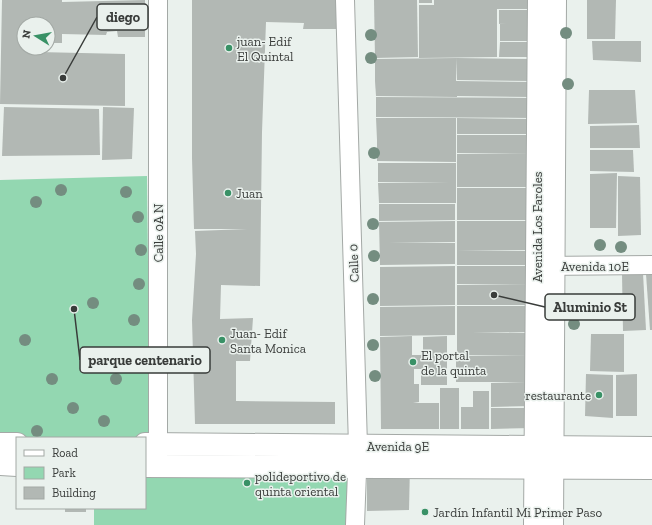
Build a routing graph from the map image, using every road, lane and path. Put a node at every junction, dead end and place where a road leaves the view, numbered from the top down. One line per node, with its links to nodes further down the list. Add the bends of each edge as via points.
1 (158, 0): 9 (street, Calle 0A N)
2 (345, 0): 11 (street, Calle 0)
3 (539, 0): 5 (street, Avenida Los Faroles)
4 (555, 0): 5 (street, Avenida Los Faroles)
5 (545, 266): 6 (street, Avenida 10E); 12 (street, Avenida Los Faroles)
6 (652, 266)
7 (0, 444): 8 (street)
8 (16, 444)
9 (152, 444): 11 (street, Avenida 9E); 15 (street, Calle 0A N)
10 (652, 448): 12 (street, Avenida 9E)
11 (358, 456): 12 (street, Avenida 9E); 15 (street, Avenida 9E); 17 (street, Calle 0)
12 (544, 457): 16 (street, Avenida 9E); 18 (street, Avenida Los Faroles); 19 (street, Avenida Los Faroles)
13 (0, 464): 14 (street)
14 (16, 465)
15 (152, 466)
16 (652, 468)
17 (355, 525)
18 (535, 525)
19 (552, 525)

